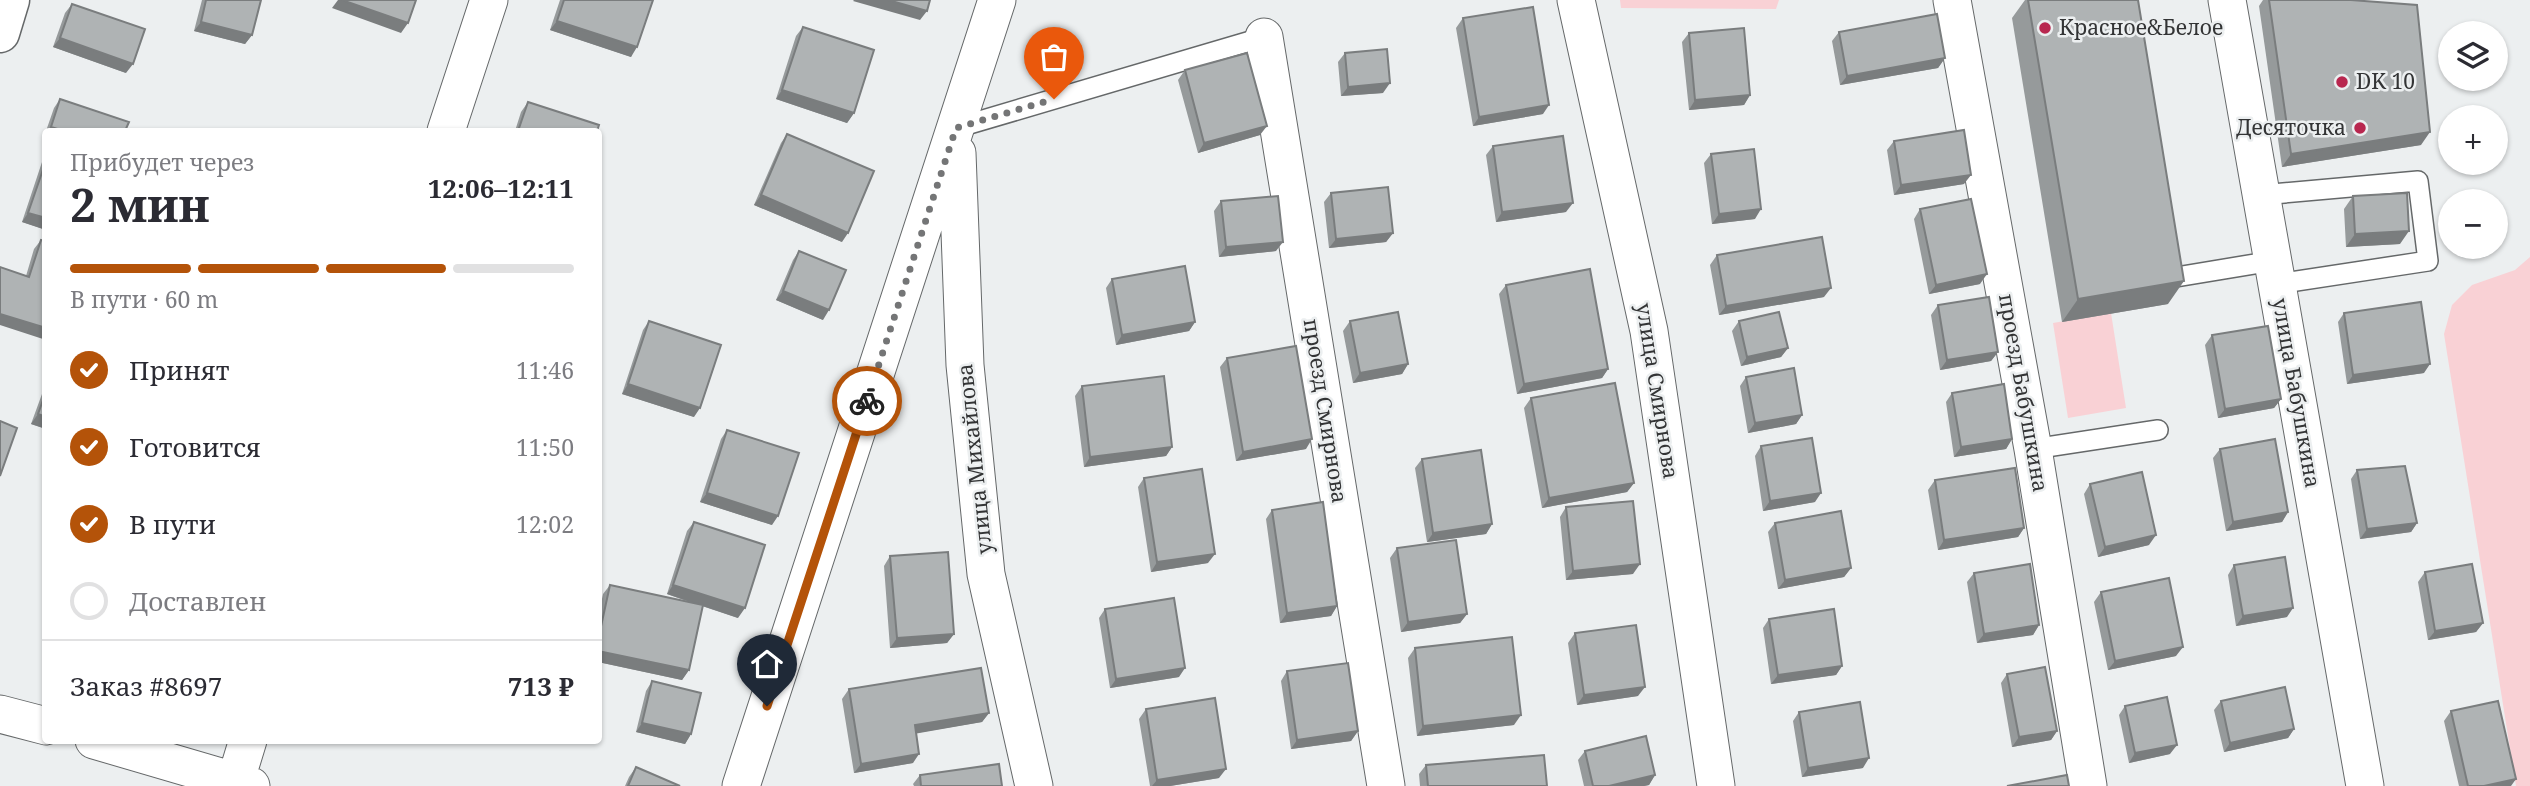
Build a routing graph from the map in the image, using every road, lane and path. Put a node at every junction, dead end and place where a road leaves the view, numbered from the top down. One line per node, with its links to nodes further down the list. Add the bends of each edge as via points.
1 (10, 0): 7 (street)
2 (489, 0): 9 (street)
3 (997, 0): 10 (street)
4 (1576, 0): 24 (street, улица Смирнова, via 1649,331)
5 (1952, 0): 15 (street, проезд Бабушкина)
6 (2227, 0): 11 (street, улица Бабушкина)
7 (0, 33)
8 (1264, 37): 10 (lane); 23 (street, проезд Смирнова)
9 (447, 128)
10 (956, 128): 21 (street); 22 (street, улица Михайлова, via 965,365 986,574)
11 (2261, 195): 12 (street, улица Бабушкина); 12 (lane, via 2418,181 2428,261)
12 (2275, 273): 13 (lane); 26 (street, улица Бабушкина)
13 (2164, 279)
14 (2158, 430): 15 (lane)
15 (2033, 449): 25 (street, проезд Бабушкина)
16 (0, 713): 17 (street)
17 (42, 725)
18 (107, 744): 20 (street)
19 (247, 744): 20 (street)
20 (240, 784)
21 (741, 786)
22 (1034, 786)
23 (1386, 786)
24 (1716, 786)
25 (2088, 786)
26 (2365, 786)

